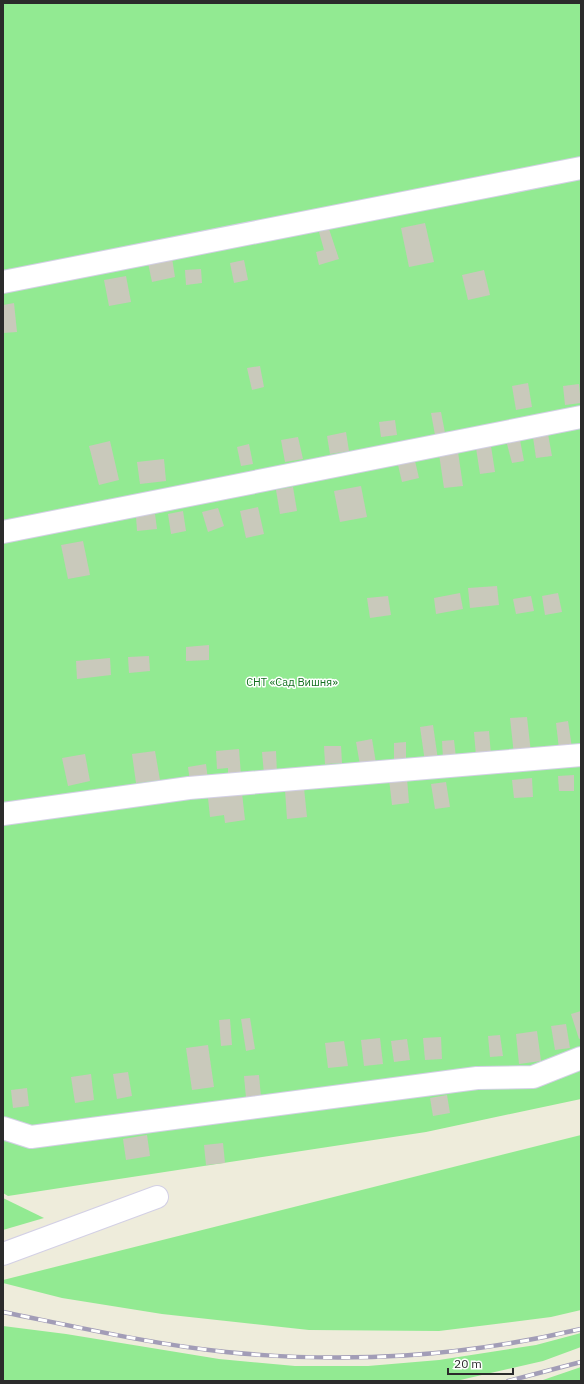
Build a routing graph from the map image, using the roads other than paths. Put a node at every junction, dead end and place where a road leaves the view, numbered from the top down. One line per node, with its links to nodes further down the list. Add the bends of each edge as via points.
1 (581, 168): 2 (street)
2 (3, 282)
3 (581, 417): 4 (street)
4 (3, 532)
5 (581, 755): 6 (street, via 189,788)
6 (3, 814)
7 (581, 1058): 8 (street, via 533,1078 477,1078 31,1137)
8 (3, 1128)
9 (157, 1197): 10 (street)
10 (3, 1254)

